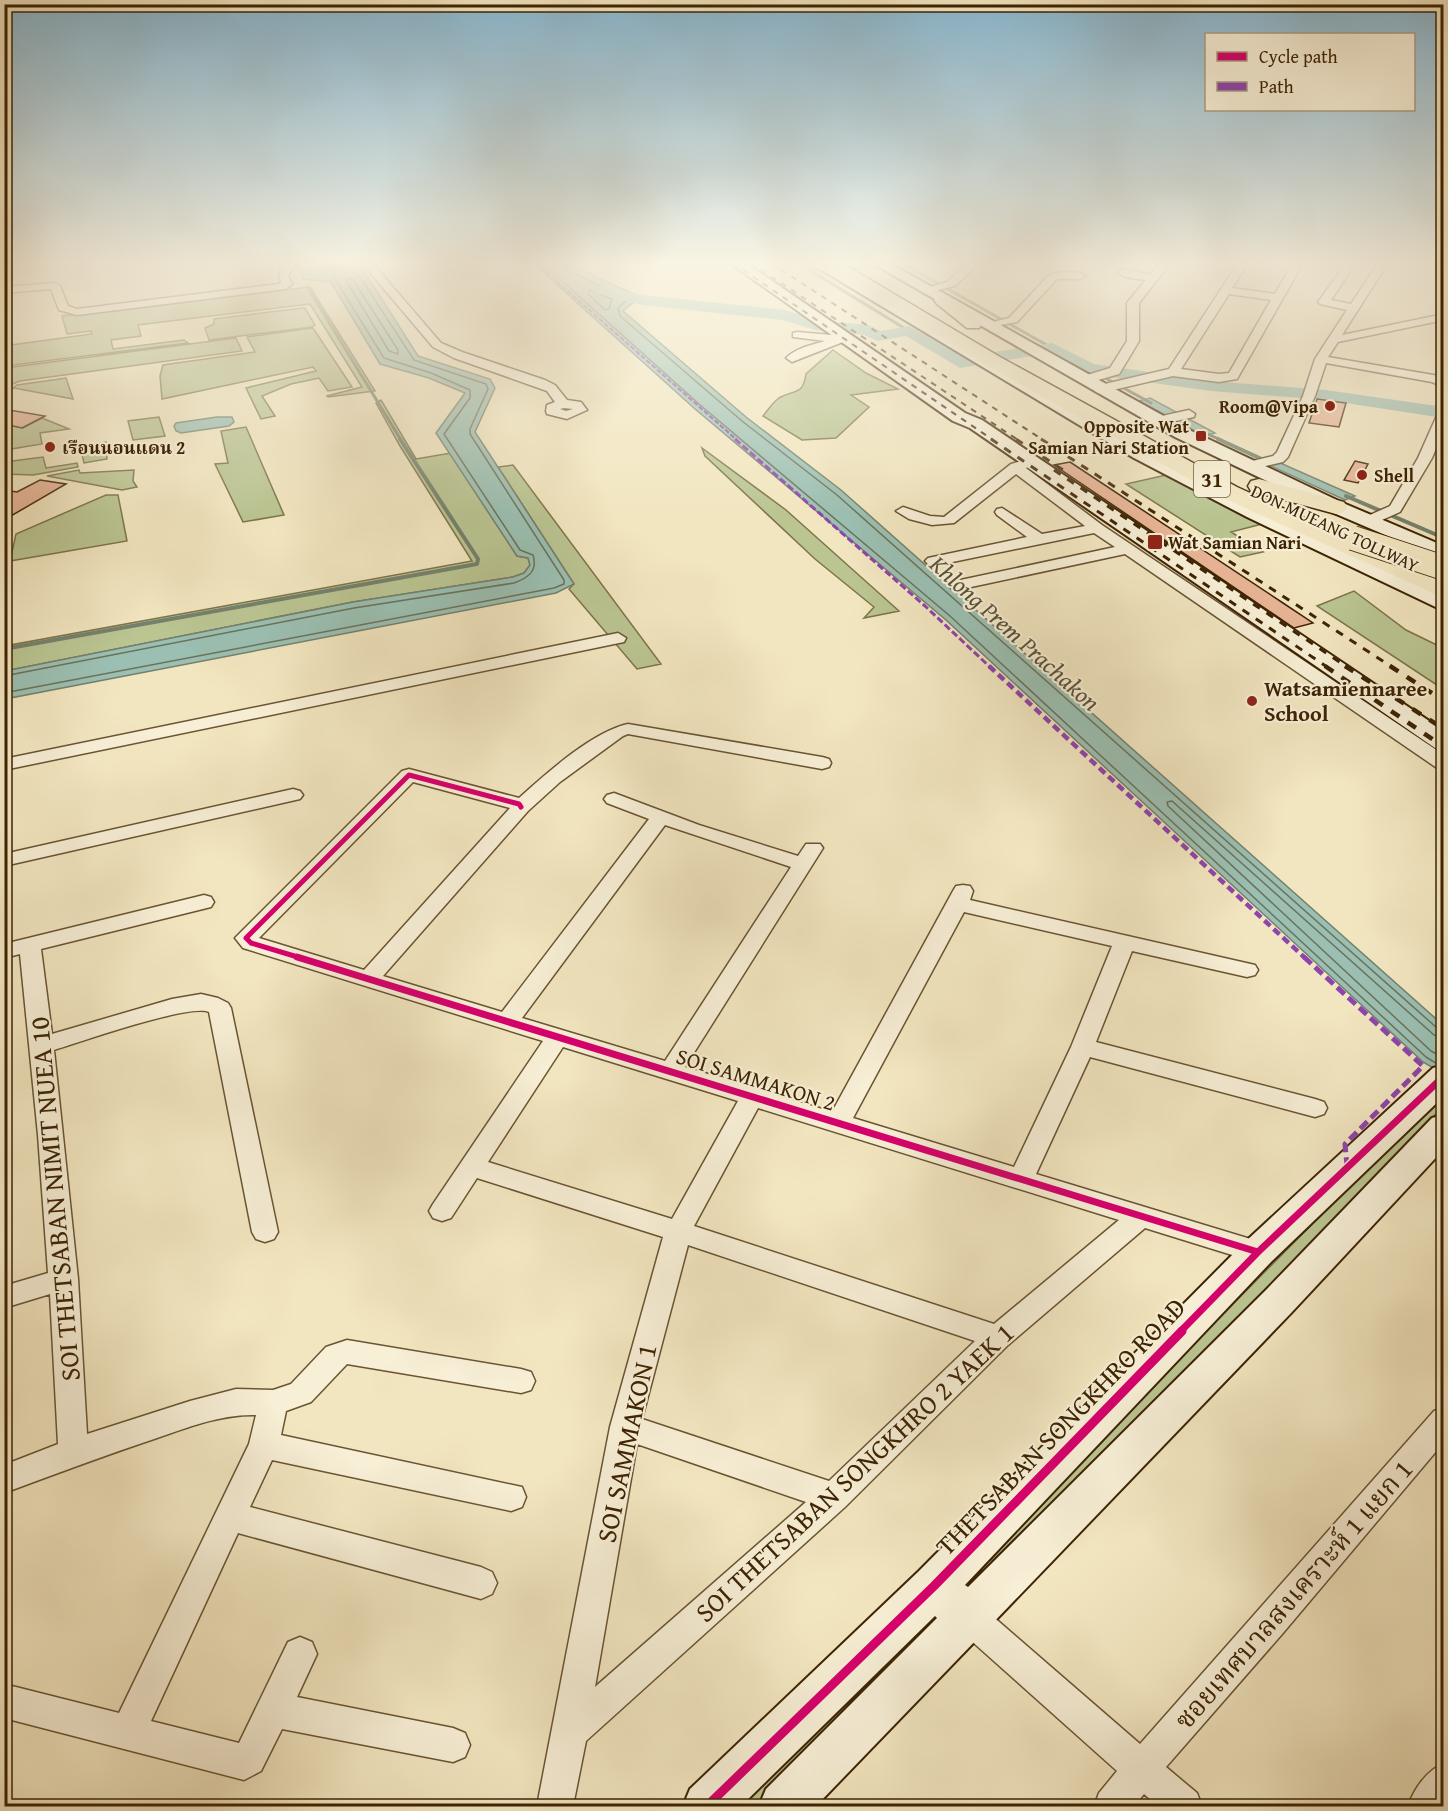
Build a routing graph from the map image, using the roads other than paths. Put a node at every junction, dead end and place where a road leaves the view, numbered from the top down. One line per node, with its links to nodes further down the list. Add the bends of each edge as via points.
1 (442, 348): 20 (street, via 542,383)
2 (811, 348): 14 (street)
3 (863, 348): 24 (street, via 959,417 976,424)
4 (966, 348): 15 (street, 31)
5 (967, 348): 15 (highway, 31)
6 (975, 348): 38 (highway, DON MUEANG TOLLWAY / 31, via 1231,490)
7 (996, 348): 29 (highway, DON MUEANG TOLLWAY / 31, via 1134,428 1246,487)
8 (1019, 348): 13 (highway, 31)
9 (1129, 348): 19 (street)
10 (1188, 348): 17 (street)
11 (1249, 348): 17 (street, via 1233,376 1225,379)
12 (1328, 348): 16 (street)
13 (1026, 352): 19 (street, 31); 25 (highway, 31, via 1144,426)
14 (792, 358)
15 (984, 359): 38 (highway, 31, via 1229,492); 39 (street, 31, via 1197,484)
16 (1321, 359): 18 (street); 25 (street, via 1283,454)
17 (1173, 372): 19 (street)
18 (1443, 383)
19 (1104, 384): 23 (street, 31)
20 (563, 404)
21 (1188, 414): 23 (street)
22 (1443, 415): 29 (street, via 1425,458)
23 (1162, 420): 25 (street, 31)
24 (1025, 465): 27 (street, via 949,520 930,521); 30 (street); 41 (street)
25 (1261, 469): 26 (highway); 35 (highway, 31, via 1362,535)
26 (1336, 507): 29 (street, 31)
27 (903, 511)
28 (1002, 512): 31 (street)
29 (1373, 522): 33 (street, 31); 35 (highway, bridge); 36 (highway, DON MUEANG TOLLWAY / 31, bridge)
30 (1097, 528): 31 (street); 32 (street)
31 (1039, 539): 34 (street)
32 (1127, 549): 37 (street); 43 (street)
33 (1443, 554)
34 (933, 561)
35 (1443, 569)
36 (1443, 577)
37 (957, 585)
38 (1443, 590)
39 (1443, 605)
40 (618, 638): 44 (street)
41 (1443, 743)
42 (822, 763): 47 (street, via 622,730 562,771)
43 (1443, 764)
44 (4, 765)
45 (293, 795): 49 (street)
46 (614, 800): 48 (street)
47 (520, 807): 55 (street); 55 (street, SOI SAMMAKON 2, via 409,775 246,939)
48 (661, 817): 56 (street); 60 (street, via 808,856)
49 (4, 860)
50 (204, 902): 52 (street)
51 (1124, 943): 54 (street); 59 (street); 64 (street, via 961,897)
52 (30, 945): 53 (street); 58 (street, SOI THETSABAN NIMIT NUEA 10)
53 (4, 951)
54 (1248, 970)
55 (369, 979): 56 (street, SOI SAMMAKON 2)
56 (507, 1022): 57 (street, SOI SAMMAKON 2)
57 (558, 1037): 60 (street, SOI SAMMAKON 2); 66 (street)
58 (43, 1044): 71 (street, via 172,1007 201,1002 220,1008); 73 (street, SOI THETSABAN NIMIT NUEA 10)
59 (1083, 1047): 63 (street); 67 (street)
60 (670, 1072): 62 (street, SOI SAMMAKON 2)
61 (1443, 1076): 72 (street, THETSABAN SONGKHRO ROAD)
62 (752, 1097): 64 (street, SOI SAMMAKON 2); 70 (street, SOI SAMMAKON 1)
63 (1315, 1108)
64 (838, 1123): 67 (street, SOI SAMMAKON 2)
65 (1432, 1139): 88 (street)
66 (472, 1167): 68 (street); 70 (street)
67 (1021, 1179): 69 (street, SOI SAMMAKON 2)
68 (442, 1211)
69 (1141, 1216): 72 (street, SOI SAMMAKON 2); 75 (street, SOI THETSABAN SONGKHRO 2 YAEK 1)
70 (678, 1231): 75 (street); 79 (street, SOI SAMMAKON 1)
71 (266, 1232)
72 (1258, 1252): 87 (street, THETSABAN SONGKHRO ROAD)
73 (64, 1279): 74 (street); 81 (street, SOI THETSABAN NIMIT NUEA 10)
74 (4, 1297)
75 (998, 1337): 84 (street, SOI THETSABAN SONGKHRO 2 YAEK 1)
76 (520, 1381): 77 (street, via 347,1352 336,1356 301,1393)
77 (273, 1403): 80 (street); 81 (street, via 236,1402)
78 (1443, 1420): 95 (street, ซอยเทศบาลสงเคราะห์ 1 แยก 1)
79 (625, 1427): 84 (street); 93 (street, SOI SAMMAKON 1)
80 (264, 1445): 83 (street); 85 (street)
81 (73, 1452): 82 (street)
82 (4, 1479)
83 (511, 1497)
84 (834, 1497): 93 (street, SOI THETSABAN SONGKHRO 2 YAEK 1)
85 (230, 1516): 86 (street); 92 (street)
86 (481, 1583)
87 (934, 1586): 88 (street); 98 (street, THETSABAN SONGKHRO ROAD)
88 (970, 1618): 95 (street); 99 (street)
89 (300, 1654): 91 (street)
90 (4, 1701): 92 (street)
91 (274, 1710): 92 (street, via 244,1762); 94 (street)
92 (129, 1731)
93 (570, 1732): 97 (street, SOI SAMMAKON 1)
94 (453, 1745)
95 (1142, 1768): 100 (street, ซอยเทศบาลสงเคราะห์ 1 แยก 1); 101 (street)
96 (1443, 1781): 102 (street)
97 (555, 1806)
98 (707, 1806)
99 (783, 1806)
100 (1112, 1806)
101 (1184, 1806)
102 (1426, 1806)

